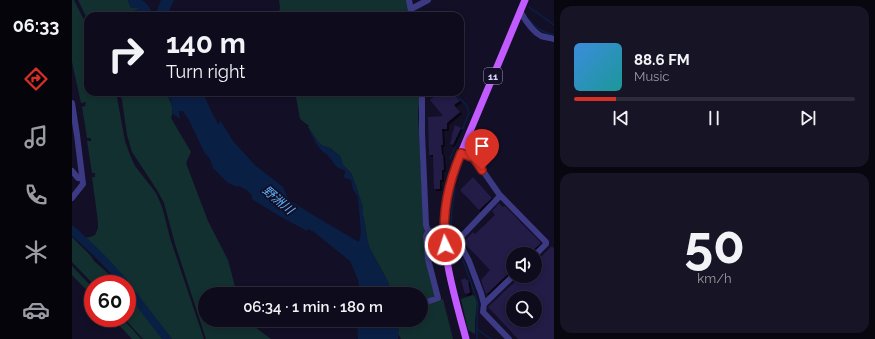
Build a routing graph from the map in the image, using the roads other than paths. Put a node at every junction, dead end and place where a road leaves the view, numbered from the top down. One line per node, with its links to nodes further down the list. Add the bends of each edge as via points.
1 (409, 0): 4 (street)
2 (428, 0): 4 (street)
3 (525, 0): 5 (main road, 11)
4 (411, 9): 6 (street)
5 (520, 11): 7 (street, via 536,32); 11 (main road, 11)
6 (411, 12)
7 (554, 39)
8 (422, 96): 16 (street)
9 (72, 107): 10 (street)
10 (75, 139): 13 (street)
11 (461, 153): 14 (street, via 474,158); 17 (main road, 11, via 448,190)
12 (72, 171): 13 (street, via 78,178)
13 (82, 178): 15 (street, via 83,184)
14 (500, 196): 18 (street, via 546,242); 21 (street, via 460,240)
15 (72, 198)
16 (428, 231): 17 (street); 20 (street, via 428,259 438,298)
17 (444, 231): 22 (main road, 11, via 447,260)
18 (542, 248)
19 (506, 283): 21 (street)
20 (428, 302)
21 (484, 304): 23 (street, via 483,312)
22 (466, 339)
23 (509, 339)

